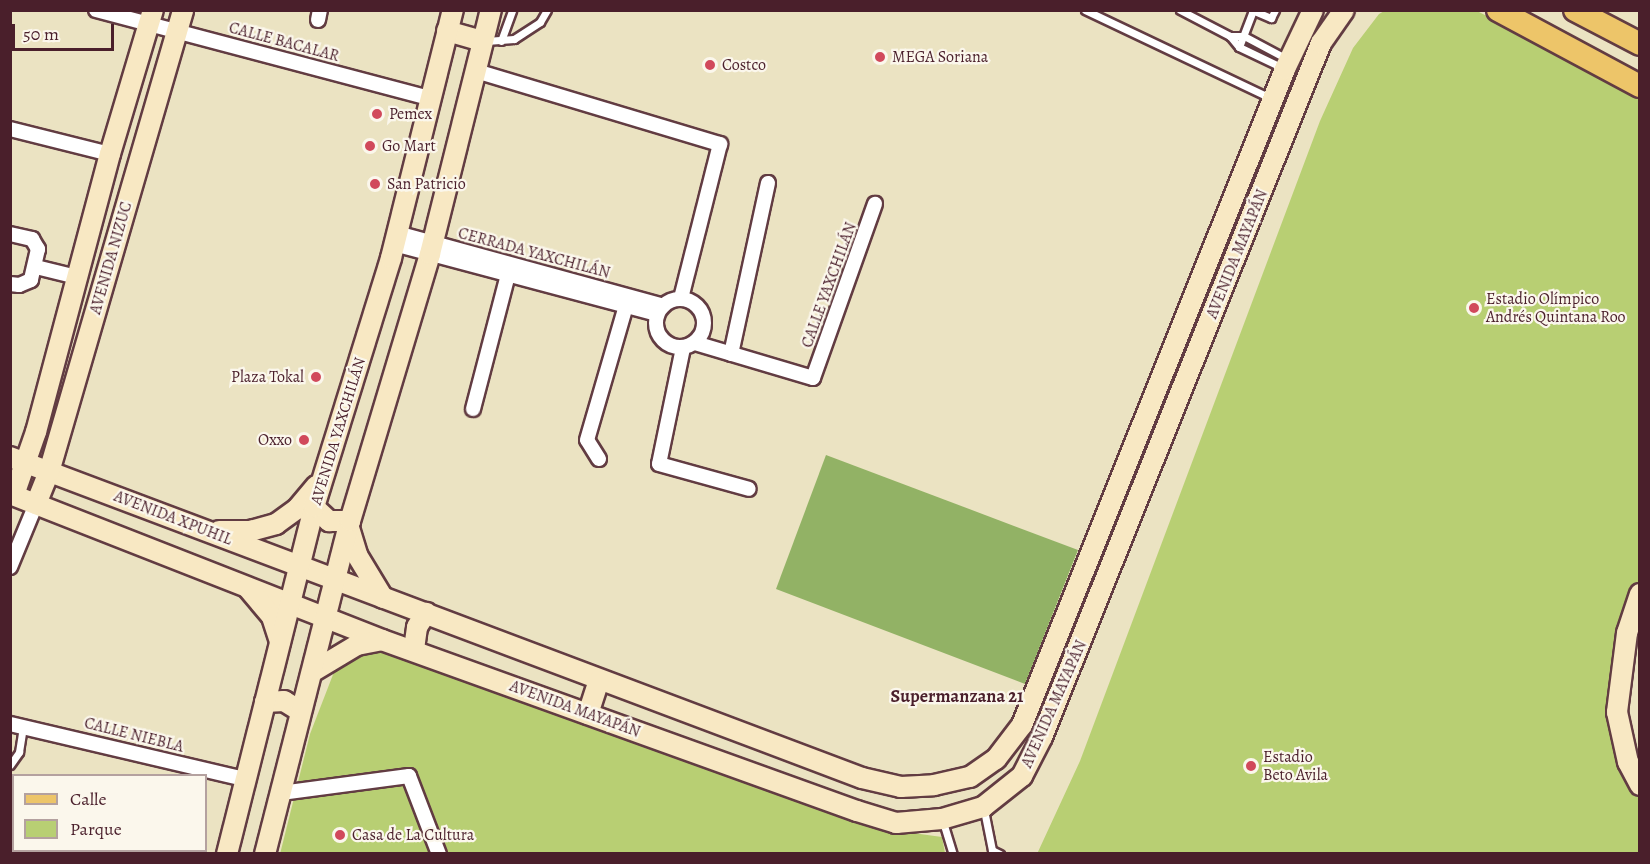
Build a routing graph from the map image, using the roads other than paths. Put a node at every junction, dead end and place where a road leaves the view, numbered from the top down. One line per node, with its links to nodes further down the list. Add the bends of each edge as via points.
1 (96, 10): 15 (street, CALLE BACALAR)
2 (183, 10): 16 (street, AVENIDA NIZUC)
3 (453, 10): 17 (street, AVENIDA YAXCHILÁN)
4 (491, 10): 20 (street)
5 (512, 10): 20 (lane)
6 (547, 10): 20 (lane, via 526,32)
7 (1086, 10): 27 (lane)
8 (1180, 10): 18 (lane)
9 (1275, 10): 13 (lane, via 1271,18)
10 (1313, 10): 23 (street, AVENIDA MAYAPÁN)
11 (1498, 10): 25 (main road)
12 (1575, 10): 21 (main road)
13 (1252, 11): 19 (lane)
14 (1335, 14): 45 (street, AVENIDA MAYAPÁN)
15 (151, 17): 16 (street, CALLE BACALAR); 29 (street, AVENIDA NIZUC)
16 (178, 31): 26 (street, CALLE BACALAR); 49 (street, AVENIDA NIZUC)
17 (447, 31): 20 (street); 26 (street, AVENIDA YAXCHILÁN)
18 (1230, 36): 19 (lane); 22 (lane)
19 (1244, 36): 22 (lane); 23 (lane)
20 (492, 41): 24 (street)
21 (1640, 44)
22 (1239, 47): 23 (lane)
23 (1287, 65): 27 (street, AVENIDA MAYAPÁN)
24 (476, 71): 34 (street); 39 (street, via 720,144)
25 (1640, 86)
26 (429, 98): 33 (street, AVENIDA YAXCHILÁN)
27 (1274, 100): 44 (street, AVENIDA MAYAPÁN)
28 (10, 129): 29 (street)
29 (110, 154): 37 (street, AVENIDA NIZUC)
30 (768, 183): 43 (street)
31 (875, 204): 43 (street, CALLE YAXCHILÁN, via 813,378)
32 (10, 234): 35 (street, via 32,239 38,249)
33 (396, 238): 34 (street, CERRADA YAXCHILÁN); 50 (street, AVENIDA YAXCHILÁN)
34 (431, 248): 36 (street, CERRADA YAXCHILÁN); 41 (street, CERRADA YAXCHILÁN); 55 (street)
35 (36, 267): 37 (street); 38 (street, via 31,280)
36 (508, 274): 40 (street, CERRADA YAXCHILÁN); 46 (street)
37 (77, 278): 48 (street, AVENIDA NIZUC)
38 (10, 284)
39 (681, 298): 41 (street); 42 (street, via 702,310 704,328)
40 (626, 306): 41 (street, CERRADA YAXCHILÁN); 47 (street, via 587,440)
41 (660, 310): 42 (street, via 658,334 664,342)
42 (689, 345): 43 (street); 51 (street, via 659,464)
43 (731, 354)
44 (1162, 377): 45 (street); 70 (street, AVENIDA MAYAPÁN, via 1022,725 996,759 970,777 901,787 862,778)
45 (1185, 385): 80 (street, AVENIDA MAYAPÁN, via 1042,737 1022,776)
46 (473, 409)
47 (599, 459)
48 (18, 460): 49 (street, AVENIDA XPUHIL); 52 (street, AVENIDA NIZUC)
49 (49, 472): 54 (street, AVENIDA NIZUC); 56 (street, AVENIDA XPUHIL)
50 (324, 477): 53 (street, AVENIDA YAXCHILÁN); 56 (street, via 297,509 276,524 250,531)
51 (749, 489)
52 (12, 497): 54 (street)
53 (314, 507): 55 (street, via 329,521); 58 (street, AVENIDA YAXCHILÁN)
54 (34, 508): 57 (street); 60 (street)
55 (349, 524): 59 (street); 62 (street, via 357,555)
56 (208, 531): 58 (street, AVENIDA XPUHIL)
57 (10, 567)
58 (301, 569): 59 (street, AVENIDA XPUHIL); 63 (street, AVENIDA YAXCHILÁN)
59 (336, 581): 62 (street, AVENIDA MAYAPÁN); 65 (street)
60 (244, 584): 63 (street); 67 (street, via 272,617)
61 (1640, 594): 75 (street, via 1627,633 1617,712)
62 (383, 598): 64 (street, AVENIDA MAYAPÁN)
63 (292, 604): 65 (street); 67 (street, AVENIDA YAXCHILÁN)
64 (426, 613): 68 (street, via 417,627); 70 (street, AVENIDA MAYAPÁN)
65 (326, 616): 66 (street, AVENIDA MAYAPÁN); 69 (street)
66 (382, 640): 68 (street, AVENIDA MAYAPÁN); 69 (street, via 357,645)
67 (280, 642): 71 (street, AVENIDA YAXCHILÁN)
68 (414, 649): 73 (street, AVENIDA MAYAPÁN)
69 (312, 672): 72 (street)
70 (599, 681): 73 (street)
71 (265, 702): 72 (street, via 284,701); 77 (street, AVENIDA YAXCHILÁN)
72 (300, 711): 79 (street)
73 (588, 714): 81 (street, AVENIDA MAYAPÁN, via 896,823)
74 (17, 725): 76 (lane, via 19,752); 77 (street, CALLE NIEBLA)
75 (1634, 760): 78 (street)
76 (10, 765)
77 (248, 780): 83 (street, AVENIDA YAXCHILÁN)
78 (1640, 785)
79 (281, 793): 84 (street); 85 (street, via 409,776)
80 (983, 807): 81 (street, AVENIDA MAYAPÁN); 82 (lane)
81 (942, 819): 86 (lane)
82 (990, 852): 87 (lane)
83 (227, 854)
84 (266, 854)
85 (439, 854)
86 (953, 854)
87 (1000, 854)

